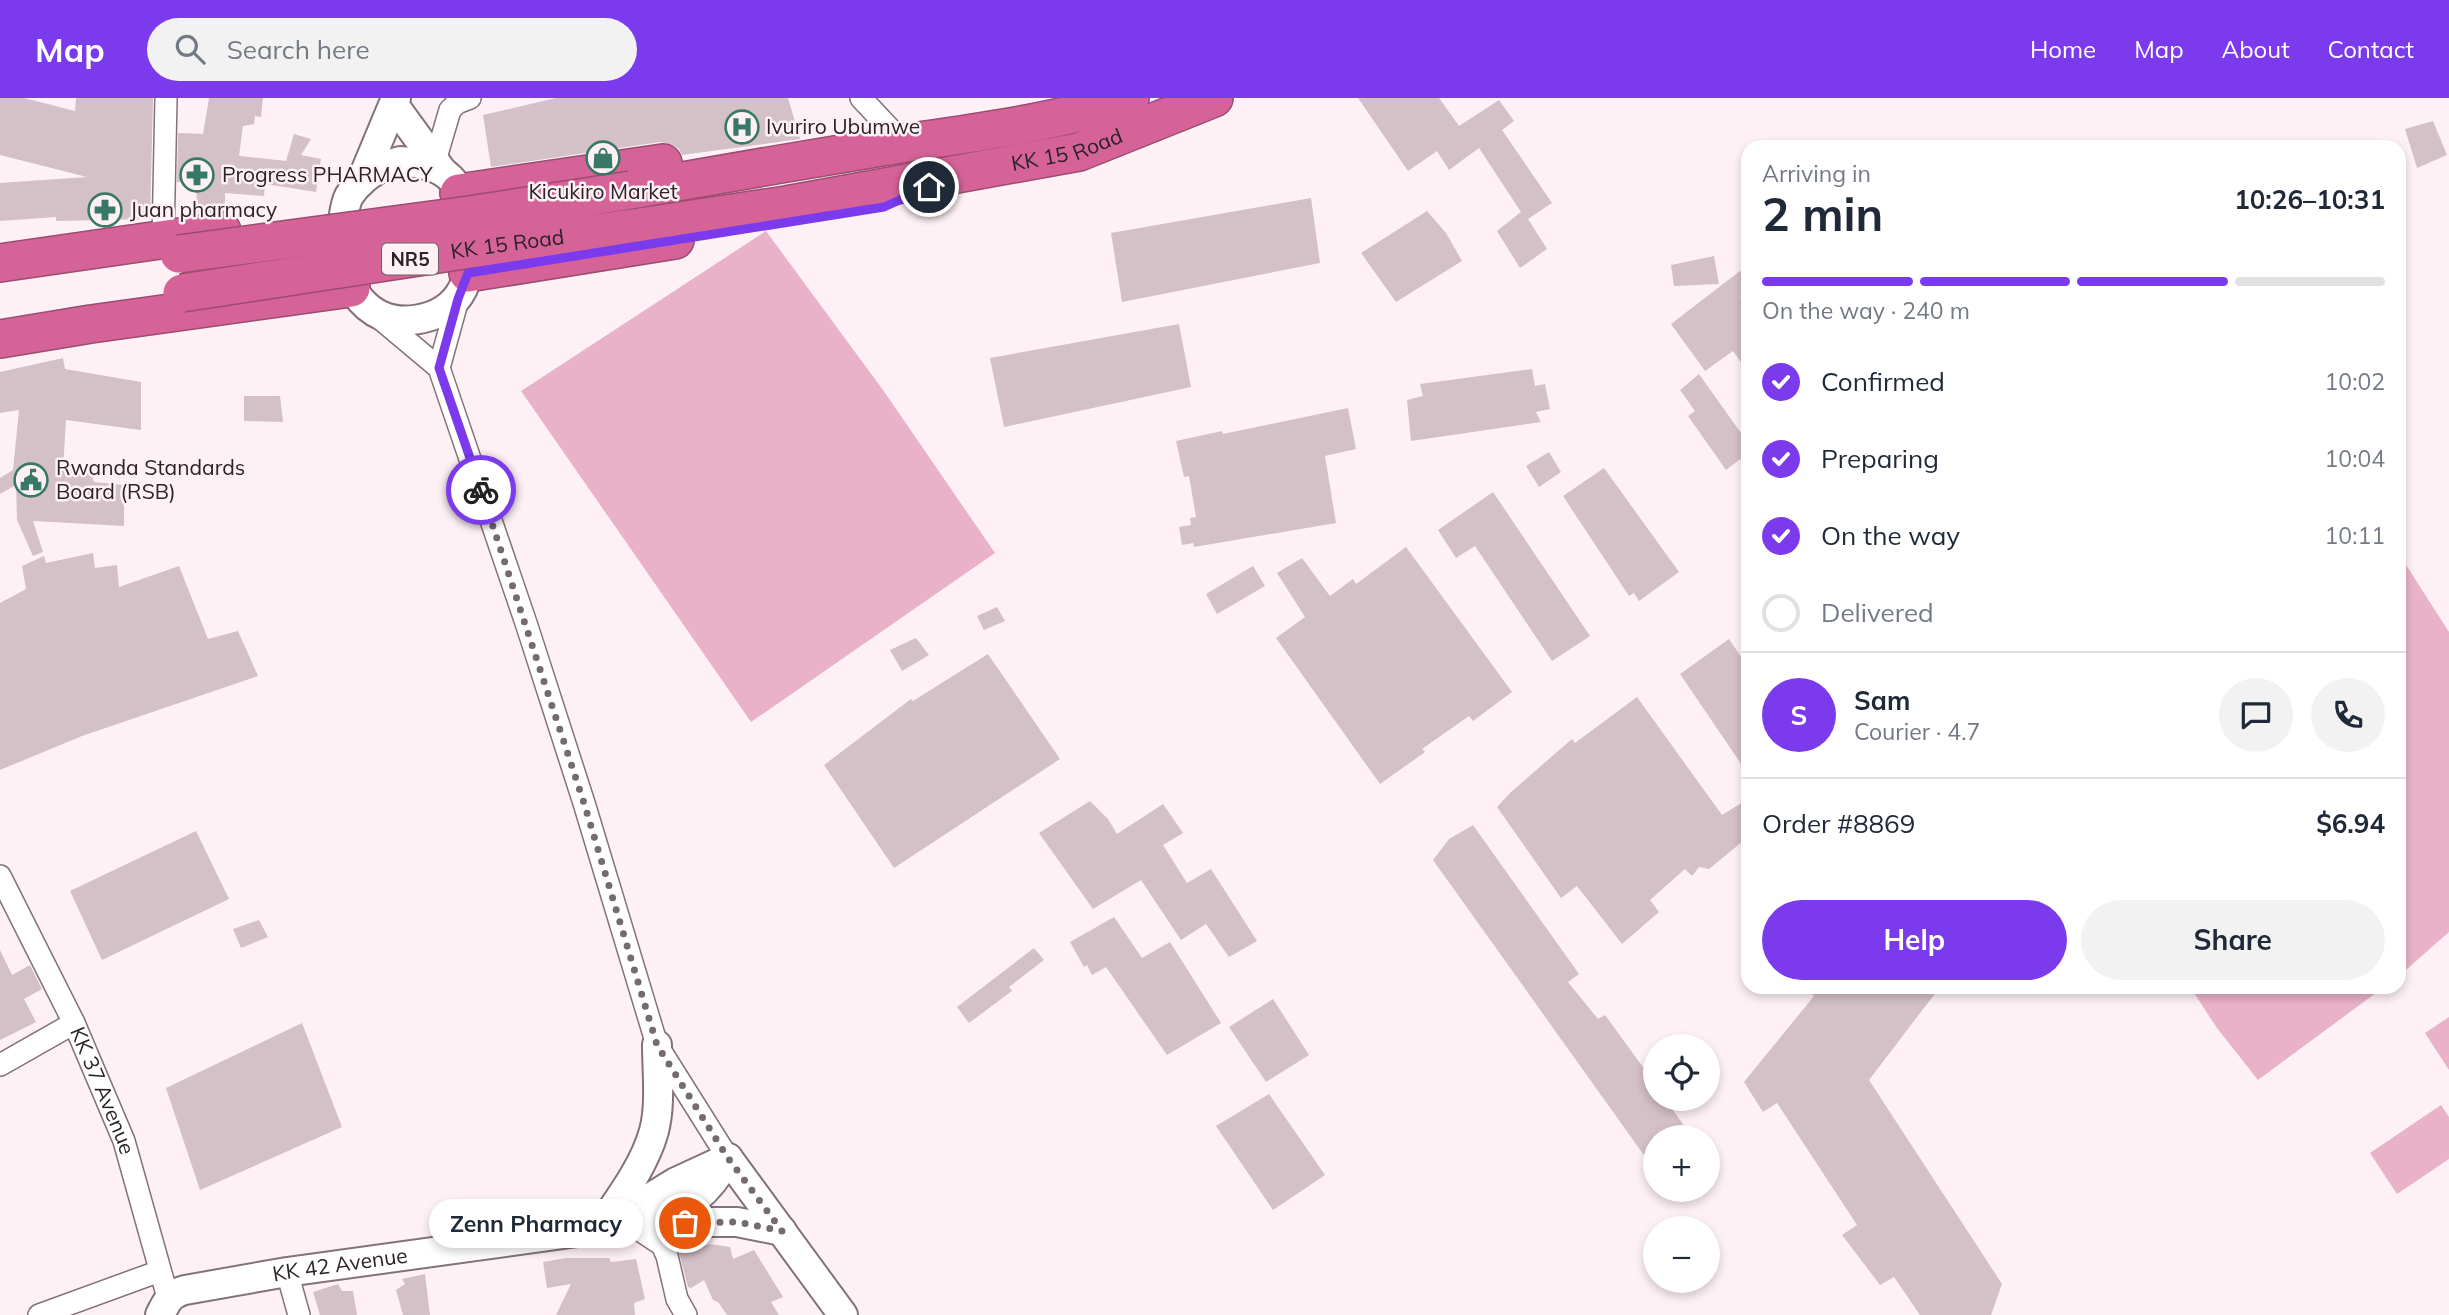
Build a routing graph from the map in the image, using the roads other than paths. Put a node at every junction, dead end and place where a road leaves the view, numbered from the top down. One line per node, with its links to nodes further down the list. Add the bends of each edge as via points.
1 (166, 98): 12 (street)
2 (470, 98): 8 (street, via 450,110)
3 (861, 98): 7 (street)
4 (1130, 98): 7 (highway, KK 15 Road / NR5, via 1002,130)
5 (1214, 98): 9 (highway, KK 15 Road / NR5, via 1079,152)
6 (395, 102): 8 (main road); 10 (main road)
7 (904, 144): 8 (highway, via 821,140); 12 (highway, KK 15 Road / NR5, bridge, via 468,215)
8 (445, 175): 10 (main road, via 422,163 400,161 382,165); 15 (main road, via 468,213 471,251)
9 (951, 176): 15 (highway, via 884,207); 17 (highway, KK 15 Road / NR5, bridge, via 773,208)
10 (361, 183): 11 (main road, via 349,197)
11 (344, 215): 12 (highway); 16 (main road, via 343,265)
12 (171, 247): 13 (highway); 14 (highway, KK 15 Road / NR5)
13 (0, 263)
14 (0, 280)
15 (463, 286): 16 (main road, via 445,309 413,321 394,321); 19 (street)
16 (360, 298): 18 (highway, via 90,324); 19 (street)
17 (0, 319)
18 (0, 339)
19 (439, 368): 22 (street, via 580,790)
20 (0, 876): 21 (street, KK 37 Avenue)
21 (74, 1023): 23 (street); 28 (street, KK 37 Avenue, via 124,1141)
22 (657, 1045): 24 (street); 26 (main road, via 654,1130 644,1159)
23 (0, 1065)
24 (728, 1158): 25 (main road, KK 42 Avenue, via 716,1181 698,1199); 26 (main road, KK 42 Avenue, via 676,1182); 27 (main road)
25 (641, 1224): 26 (main road, KK 42 Avenue); 27 (main road, via 737,1222); 33 (street, via 662,1245)
26 (598, 1230): 29 (main road, KK 42 Avenue)
27 (782, 1231): 34 (main road)
28 (160, 1271): 30 (street, KK 37 Avenue); 31 (street)
29 (287, 1272): 30 (main road, KK 42 Avenue, via 185,1290 175,1293); 32 (street)
30 (164, 1307)
31 (39, 1315)
32 (299, 1315)
33 (686, 1315)
34 (844, 1315)

